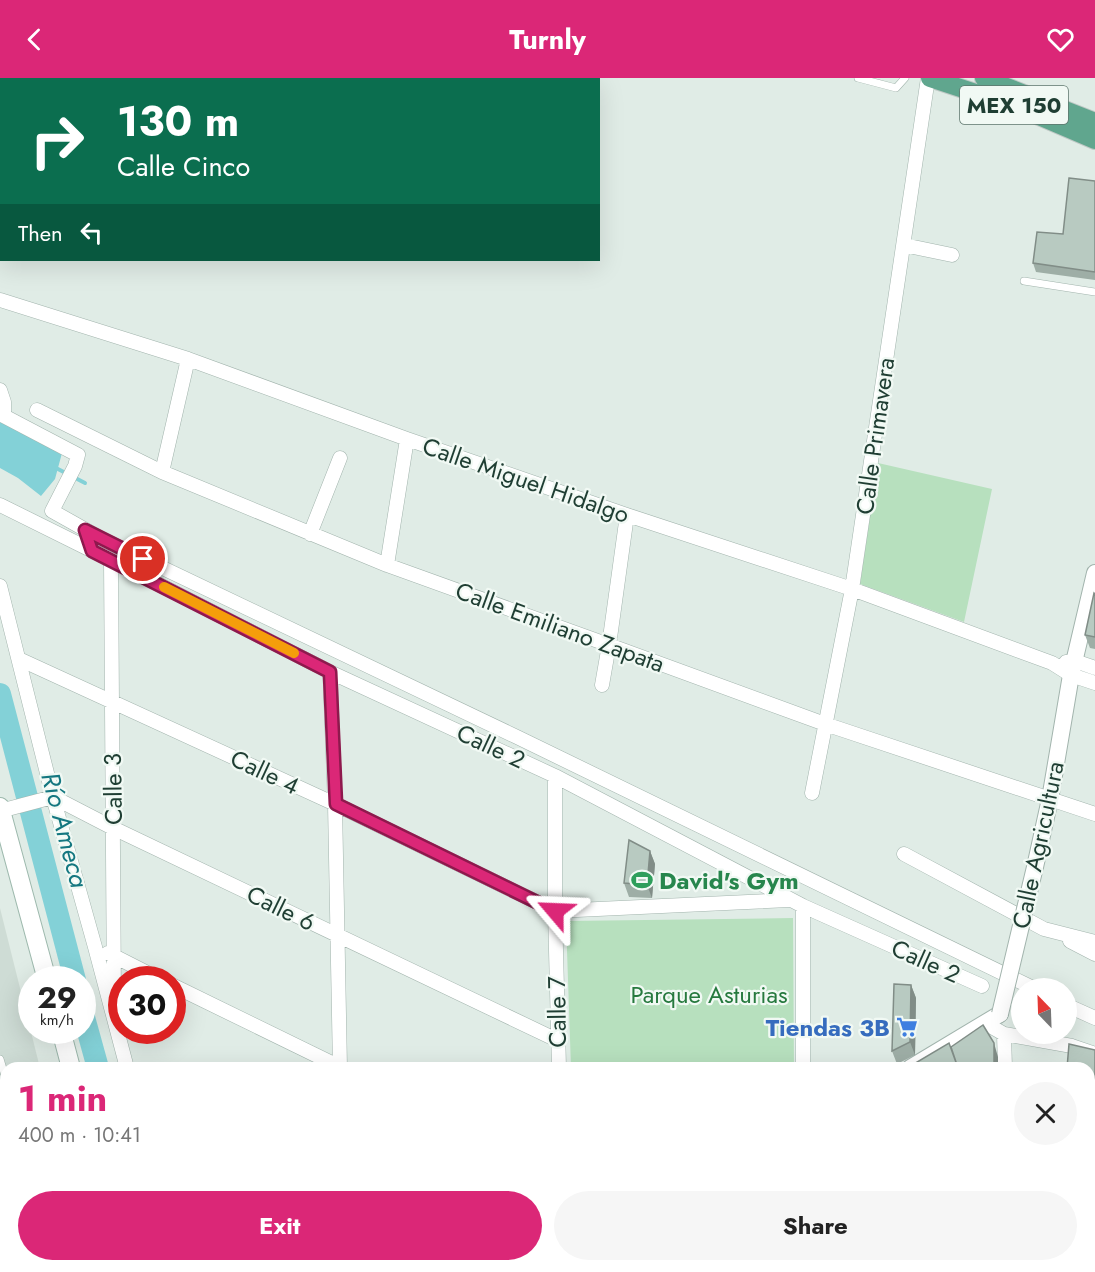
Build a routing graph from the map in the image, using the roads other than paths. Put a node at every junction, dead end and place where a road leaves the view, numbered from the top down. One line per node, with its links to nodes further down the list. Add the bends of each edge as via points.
1 (858, 78): 2 (lane, via 896,88)
2 (905, 78)
3 (929, 78): 7 (main road, MEX 150, via 1018,106); 8 (street, Calle Primavera)
4 (984, 78): 5 (main road, MEX 150)
5 (1020, 85): 6 (main road, MEX 150)
6 (1095, 122)
7 (1095, 140)
8 (904, 245): 9 (street); 29 (street, Calle Primavera)
9 (952, 255)
10 (1024, 281): 11 (lane)
11 (1095, 292)
12 (0, 300): 13 (street, Calle Miguel Hidalgo)
13 (188, 360): 17 (street, Calle Miguel Hidalgo); 19 (street)
14 (0, 390): 16 (street, via 4,402)
15 (37, 410): 19 (street, Calle Emiliano Zapata)
16 (2, 415): 22 (street, via 77,460 52,511)
17 (407, 439): 21 (street, Calle Miguel Hidalgo); 26 (street)
18 (340, 458): 23 (street)
19 (162, 472): 23 (street, Calle Emiliano Zapata)
20 (0, 505): 24 (street, Calle 2)
21 (627, 515): 29 (street, Calle Miguel Hidalgo); 30 (street)
22 (85, 530): 24 (street); 59 (street)
23 (310, 534): 26 (street, Calle Emiliano Zapata)
24 (92, 551): 25 (street, Calle 2)
25 (111, 560): 34 (street, Calle 2); 37 (street, Calle 3)
26 (387, 565): 30 (street, Calle Emiliano Zapata)
27 (1095, 573): 32 (street, Calle Agricultura)
28 (0, 586): 31 (street)
29 (852, 589): 32 (street, Calle Miguel Hidalgo); 38 (street, Calle Primavera)
30 (609, 645): 36 (street); 38 (street, Calle Emiliano Zapata)
31 (20, 659): 37 (street, Calle 4); 41 (street)
32 (1073, 668): 33 (street, Calle Miguel Hidalgo); 35 (street, Calle Miguel Hidalgo); 42 (street, Calle Agricultura)
33 (1095, 668)
34 (330, 672): 39 (street, Calle 2); 43 (street)
35 (1095, 682)
36 (602, 686)
37 (112, 702): 43 (street, Calle 4); 46 (street, Calle 3)
38 (825, 724): 40 (street, Calle Primavera); 42 (street, Calle Emiliano Zapata)
39 (555, 776): 48 (street, Calle 2); 49 (street, Calle 7)
40 (812, 793)
41 (53, 797): 44 (street); 46 (street, Calle 6); 53 (street)
42 (1050, 799): 45 (street, Calle Emiliano Zapata); 65 (street, Calle Agricultura, bridge, via 1000,1014)
43 (336, 804): 49 (street, Calle 4); 51 (street)
44 (4, 810): 56 (main road)
45 (1095, 814)
46 (113, 828): 51 (street, Calle 6); 55 (street, Calle 3)
47 (904, 854): 50 (street)
48 (797, 903): 49 (street, Calle 4); 60 (street, Calle 2); 76 (street)
49 (555, 911): 67 (street, Calle 7)
50 (1044, 928): 52 (street); 54 (street)
51 (338, 936): 67 (street, Calle 6); 74 (street)
52 (1095, 942)
53 (95, 947): 55 (street); 62 (street)
54 (1095, 954)
55 (114, 956): 57 (street, Calle 3); 58 (street)
56 (43, 966)
57 (114, 966)
58 (134, 966)
59 (1013, 978)
60 (982, 986)
61 (186, 992): 73 (street)
62 (108, 996)
63 (1077, 1010): 64 (street)
64 (1095, 1018)
65 (985, 1023): 66 (street); 77 (street, Calle Agricultura)
66 (1004, 1034): 70 (street); 78 (street)
67 (558, 1041): 75 (street, Calle 7)
68 (65, 1044): 71 (main road)
69 (121, 1044): 72 (street)
70 (1095, 1054)
71 (69, 1062)
72 (125, 1062)
73 (329, 1062)
74 (341, 1062)
75 (559, 1062)
76 (803, 1062)
77 (920, 1062)
78 (1005, 1062)

